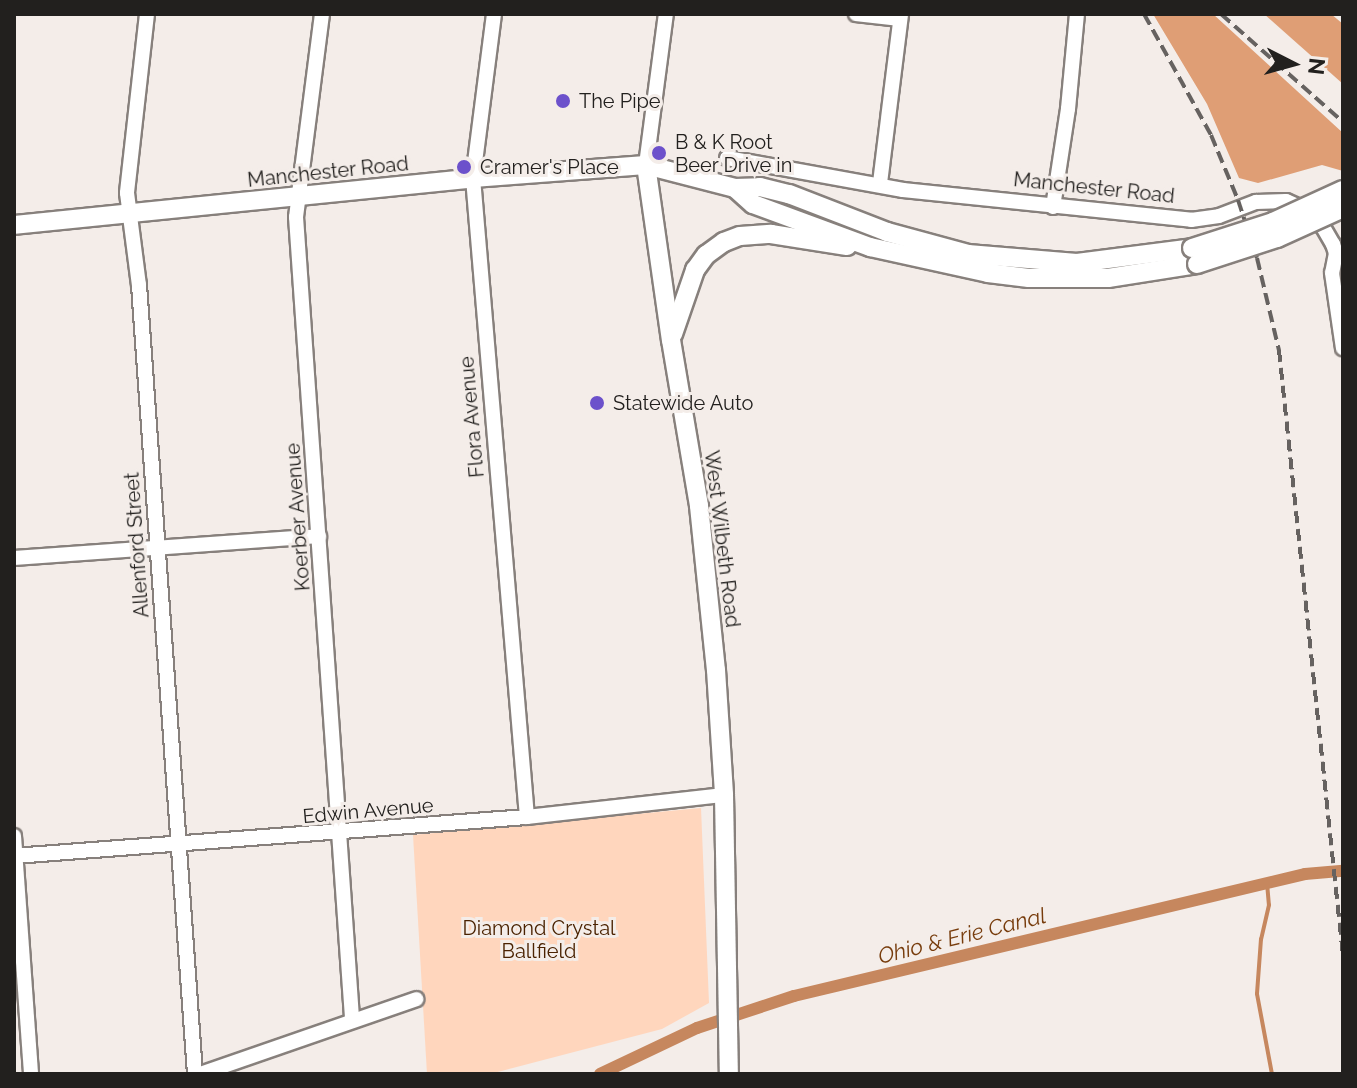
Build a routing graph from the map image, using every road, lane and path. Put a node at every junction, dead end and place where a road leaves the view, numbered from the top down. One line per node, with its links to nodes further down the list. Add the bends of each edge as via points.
1 (147, 14): 17 (street, Allenford Street, via 127,193)
2 (322, 14): 14 (street, Koerber Avenue)
3 (494, 14): 10 (street, Flora Avenue)
4 (666, 14): 9 (street, West Wilbeth Road)
5 (856, 14): 7 (street)
6 (1077, 14): 15 (street)
7 (900, 17): 11 (street)
8 (727, 158): 11 (street, Manchester Road)
9 (646, 165): 10 (main road, Manchester Road); 12 (main road, Manchester Road); 21 (main road, West Wilbeth Road)
10 (473, 178): 14 (main road, Manchester Road); 27 (street, Flora Avenue)
11 (880, 183): 15 (street, Manchester Road)
12 (735, 188): 19 (main road, via 753,204); 20 (main road, via 789,194 911,240 1009,259 1097,263)
13 (1343, 190): 20 (main road, bridge)
14 (299, 197): 17 (main road, Manchester Road); 23 (street, Koerber Avenue, via 296,220)
15 (1053, 207): 22 (street, Manchester Road, via 1191,220 1267,200 1293,203 1323,227 1333,244)
16 (1343, 208): 20 (main road, bridge, via 1277,238)
17 (130, 214): 18 (main road, Manchester Road); 24 (street, Allenford Street)
18 (14, 225)
19 (870, 247): 20 (main road, via 1029,278 1108,278); 21 (main road, via 771,234 732,238 706,255 695,270)
20 (1194, 256)
21 (671, 340): 26 (main road, West Wilbeth Road, via 699,506)
22 (1343, 348)
23 (319, 536): 24 (street); 28 (street, Koerber Avenue)
24 (158, 547): 25 (street); 30 (street, Allenford Street)
25 (14, 558)
26 (724, 795): 27 (street, Edwin Avenue); 34 (main road, West Wilbeth Road)
27 (527, 817): 28 (street, Edwin Avenue)
28 (339, 833): 30 (street, Edwin Avenue); 33 (street, Koerber Avenue)
29 (14, 836): 31 (street)
30 (178, 844): 31 (street, Edwin Avenue); 36 (street, Allenford Street)
31 (15, 856): 35 (street)
32 (416, 999): 33 (street)
33 (352, 1018): 36 (street)
34 (729, 1065)
35 (31, 1074)
36 (197, 1074)

